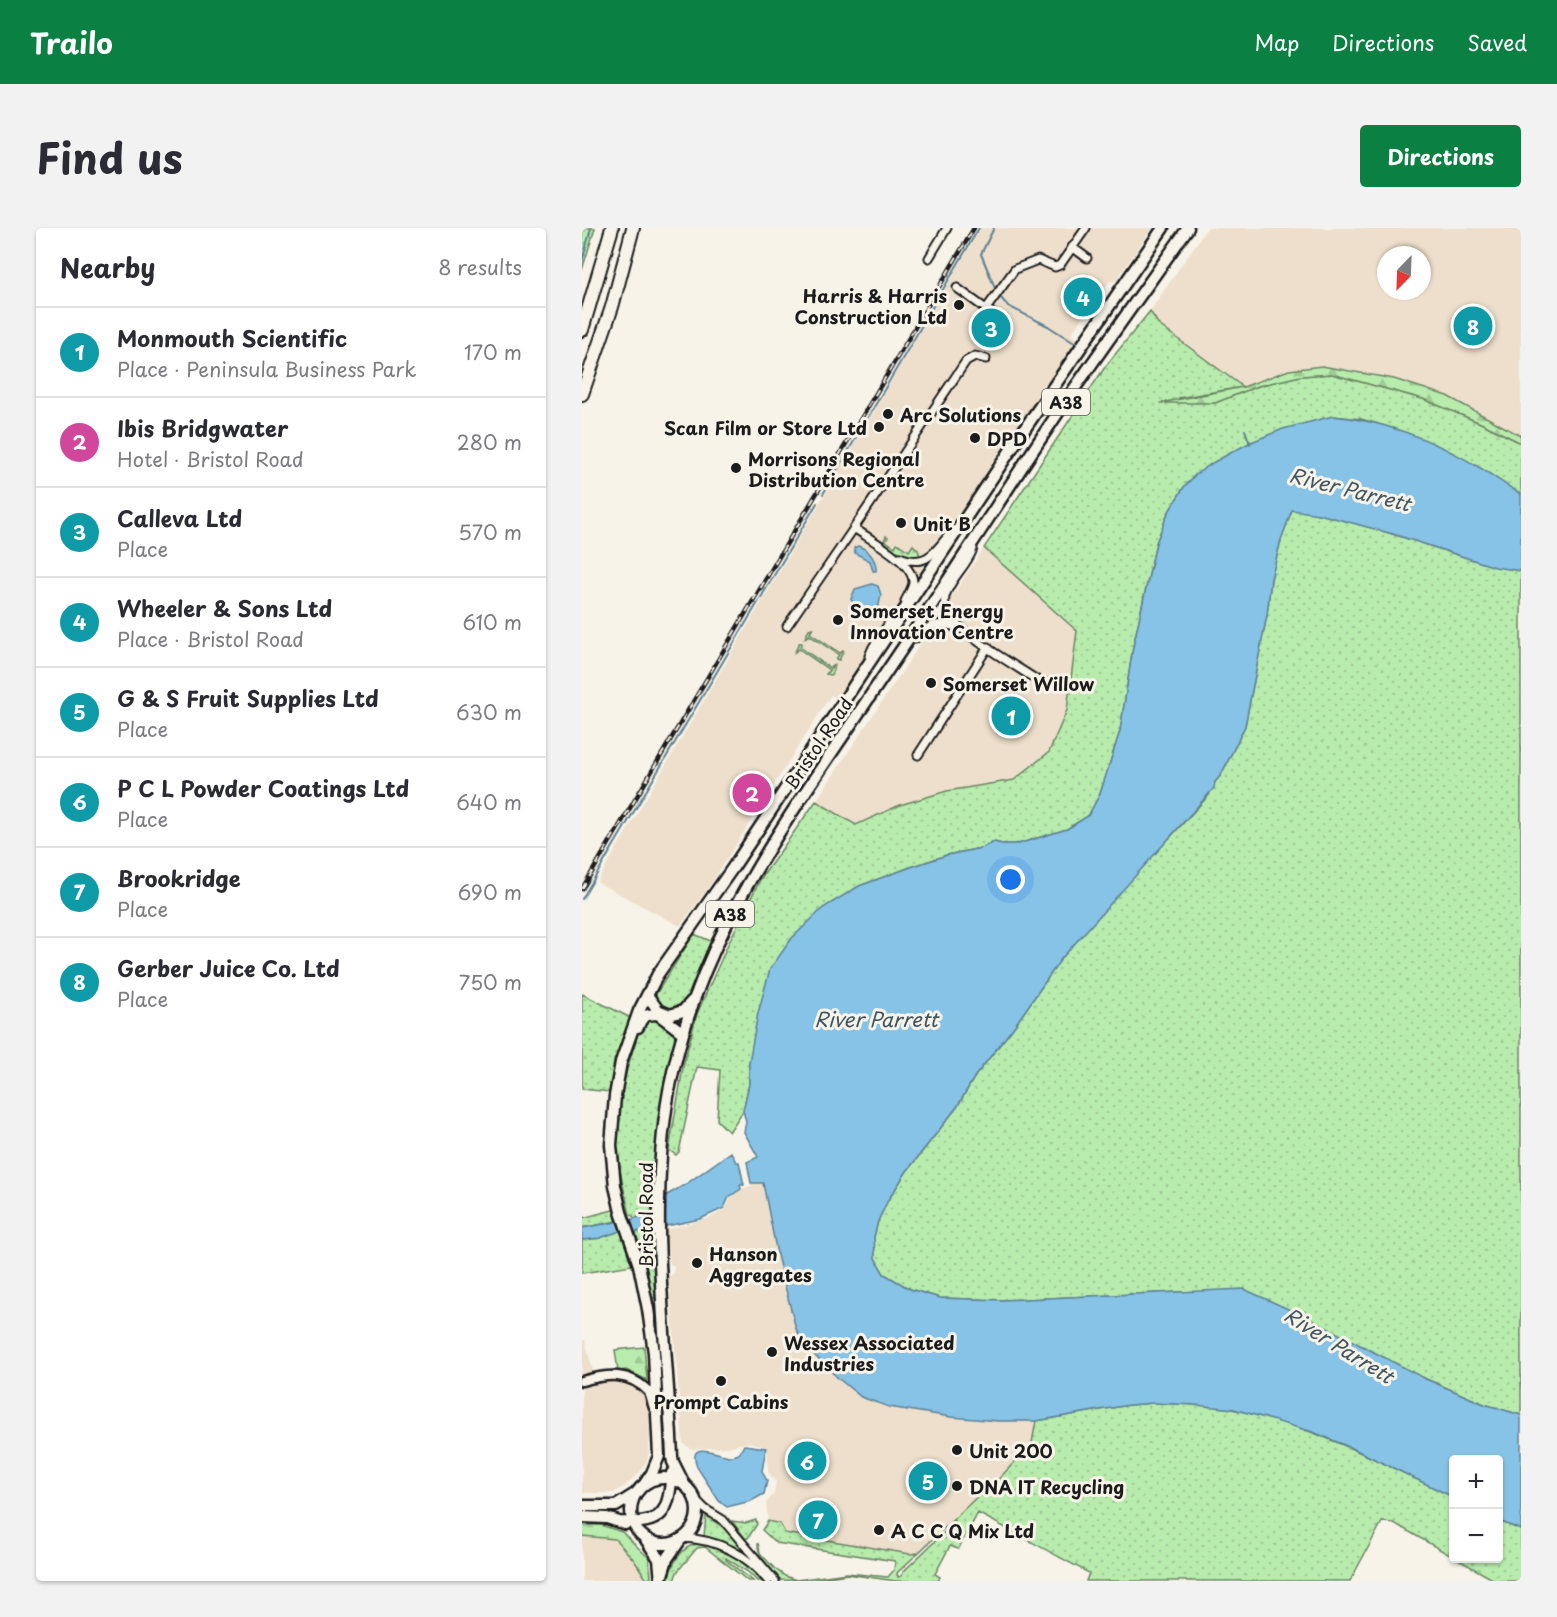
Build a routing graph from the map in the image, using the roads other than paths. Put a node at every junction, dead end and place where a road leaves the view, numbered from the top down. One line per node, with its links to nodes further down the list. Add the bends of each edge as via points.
1 (612, 228): 15 (highway)
2 (633, 228): 17 (highway, via 612,307)
3 (947, 228): 9 (street)
4 (1086, 228): 8 (street)
5 (1157, 228): 11 (street, Bristol Road)
6 (1163, 228): 11 (main road, Bristol Road / A38)
7 (1188, 228): 20 (main road, Bristol Road / A38, via 1073,391)
8 (1072, 248): 10 (street); 13 (street, via 1055,267 1038,260 1015,269)
9 (929, 258)
10 (1087, 258)
11 (1122, 286): 18 (main road, Bristol Road / A38)
12 (957, 288): 13 (street)
13 (986, 309): 14 (street)
14 (1005, 323)
15 (582, 330)
16 (986, 359): 19 (street, via 975,356 966,361)
17 (582, 394)
18 (1005, 462): 21 (street, via 935,552 917,561); 26 (main road, Bristol Road / A38)
19 (854, 528): 21 (street); 22 (street)
20 (977, 538): 23 (street, via 945,601 948,614); 25 (main road, Bristol Road / A38)
21 (889, 552): 26 (street, via 908,568 913,584 873,647)
22 (787, 626)
23 (968, 633): 24 (street); 25 (street, via 943,624 928,627 920,631)
24 (988, 647): 27 (street, via 1043,684); 28 (street)
25 (887, 671): 30 (main road, Bristol Road / A38, via 756,867 717,941)
26 (861, 678): 29 (main road, Bristol Road / A38)
27 (1054, 681)
28 (918, 755)
29 (647, 995): 30 (main road, via 658,1010 670,1015 683,1011); 32 (main road, Bristol Road / A38, via 629,1035)
30 (694, 998): 31 (main road, Bristol Road / A38)
31 (683, 1033): 32 (main road, via 658,1014 645,1015); 35 (main road, Bristol Road / A38, via 664,1122 659,1192)
32 (618, 1077): 34 (main road, Bristol Road / A38, via 611,1145 615,1186 650,1320)
33 (582, 1381): 34 (street, via 618,1374 650,1392)
34 (660, 1444): 38 (main road, Bristol Road / A38, via 656,1465)
35 (673, 1462): 36 (main road, A38); 37 (main road, Bristol Road / A38)
36 (671, 1479): 37 (main road, A38); 38 (main road, via 655,1479); 42 (main road, A38, via 670,1500 665,1510)
37 (685, 1486): 39 (main road, A38)
38 (640, 1489): 40 (main road, via 616,1506); 42 (main road, A38, via 632,1506)
39 (695, 1499): 43 (main road, via 696,1518); 46 (street, via 719,1516)
40 (582, 1506)
41 (582, 1517): 42 (main road, via 606,1518)
42 (638, 1530): 43 (main road, via 648,1540 661,1543); 44 (main road, via 656,1554)
43 (681, 1539): 44 (main road, via 667,1559); 45 (street, via 703,1539 728,1548 757,1567)
44 (661, 1580)
45 (768, 1581)
46 (775, 1581)

